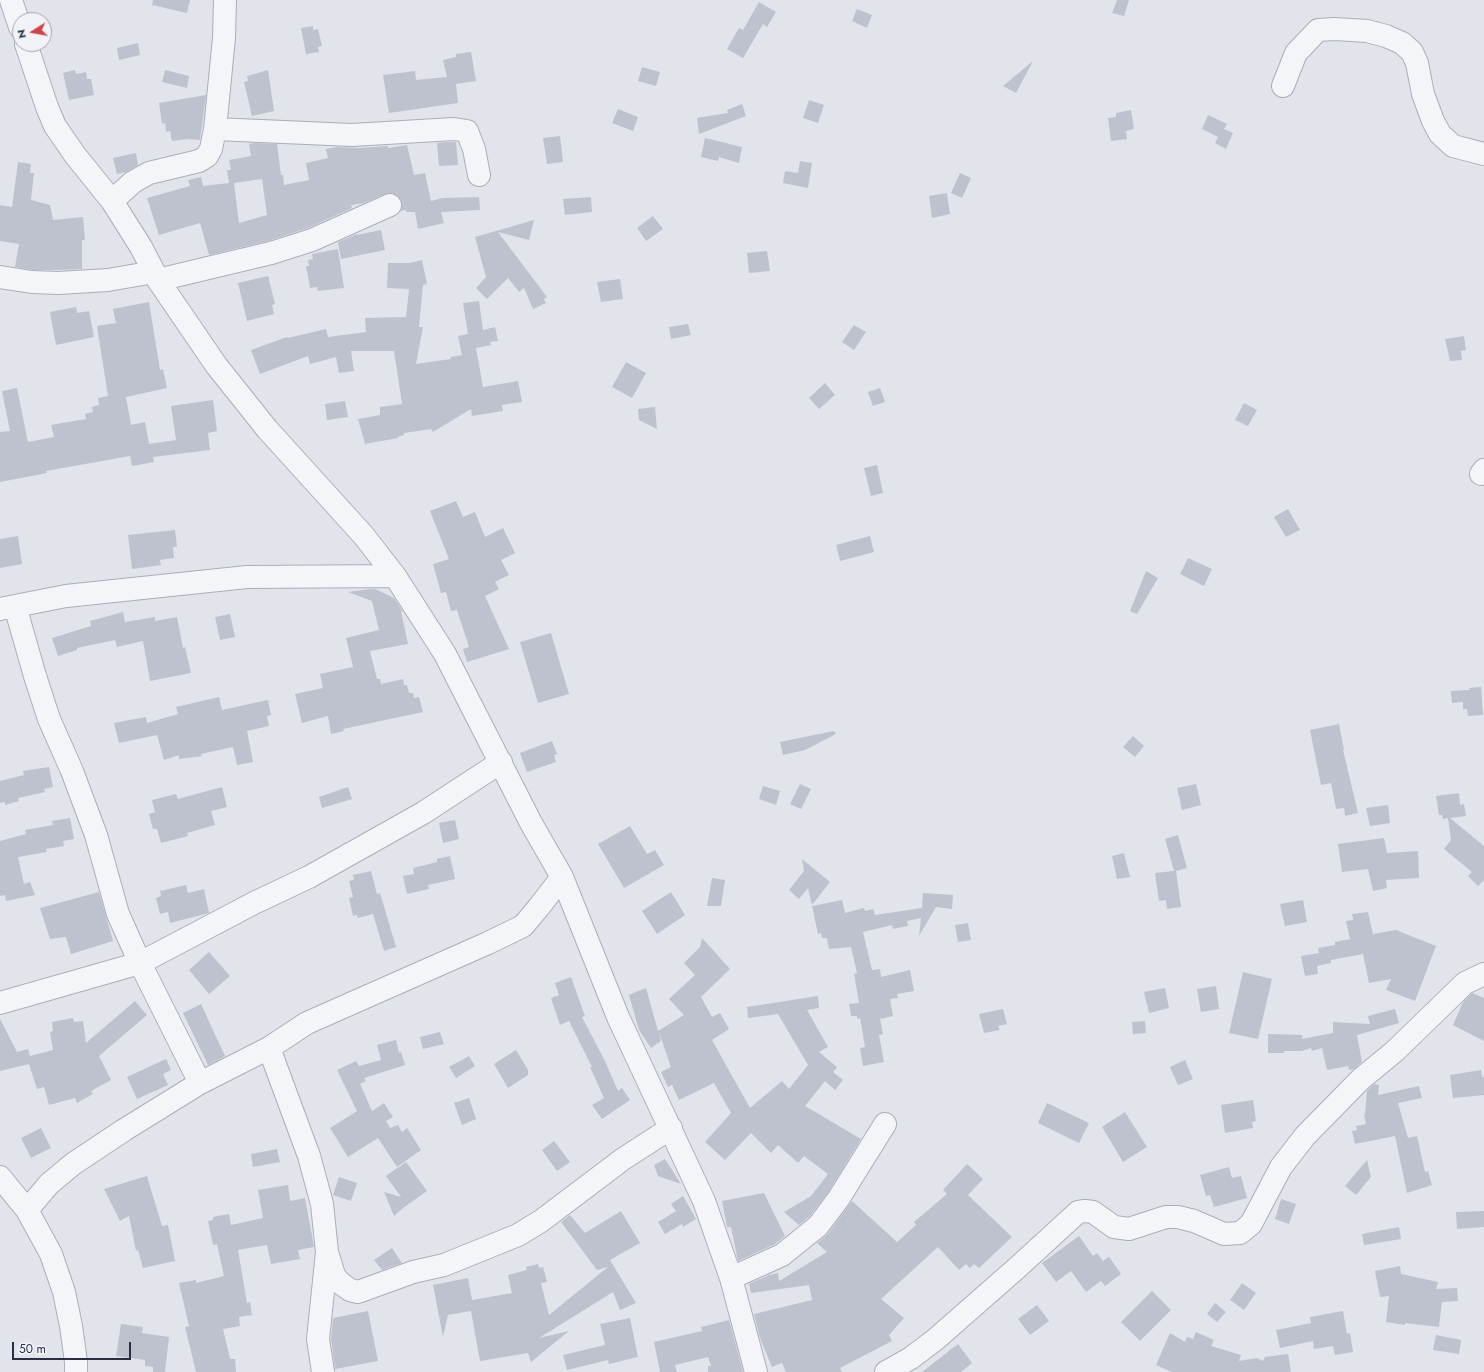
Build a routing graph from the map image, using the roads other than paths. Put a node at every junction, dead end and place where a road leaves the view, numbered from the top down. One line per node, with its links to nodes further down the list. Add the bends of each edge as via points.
1 (11, 0): 3 (street)
2 (225, 0): 6 (street)
3 (15, 12)
4 (29, 52): 9 (street, via 55,126)
5 (1283, 86): 7 (street, via 1296,53 1318,30 1367,31 1386,36 1402,43 1412,52 1417,63 1423,94 1440,134 1453,146)
6 (215, 129): 8 (street, via 352,135 454,128 467,131 474,149); 9 (street, via 211,150 207,156 199,161 149,173 133,182)
7 (1484, 154)
8 (479, 175)
9 (112, 201): 11 (street)
10 (390, 206): 11 (street, via 312,240 271,253)
11 (156, 276): 12 (street, via 58,283); 13 (street, via 216,365 267,429 364,536)
12 (0, 277)
13 (396, 576): 14 (street, via 247,577 66,596); 15 (street, via 444,654)
14 (8, 608): 17 (street, via 96,836 118,914)
15 (500, 762): 16 (street); 17 (street, via 423,813 310,876)
16 (562, 876): 20 (street, via 523,926 307,1023); 23 (street, via 618,1017)
17 (140, 963): 19 (street); 21 (street)
18 (1484, 974): 31 (street, via 1464,982 1305,1136 1280,1167 1251,1224 1240,1233 1224,1234 1178,1217 1166,1217 1129,1229 1114,1227 1092,1212 1078,1212 936,1339 911,1358)
19 (0, 1003)
20 (269, 1048): 21 (street); 26 (street, via 309,1156 322,1204)
21 (200, 1084): 25 (street, via 73,1164 49,1184)
22 (885, 1124): 27 (street, via 839,1198 818,1226 782,1255)
23 (671, 1128): 26 (street, via 623,1159 536,1225 444,1266 413,1272 358,1292 339,1282 334,1275); 27 (street, via 704,1201)
24 (0, 1178): 25 (street)
25 (27, 1210): 28 (street, via 51,1254 64,1292)
26 (327, 1252): 29 (street, via 318,1339)
27 (731, 1278): 30 (street)
28 (76, 1372)
29 (323, 1372)
30 (756, 1372)
31 (886, 1372)

